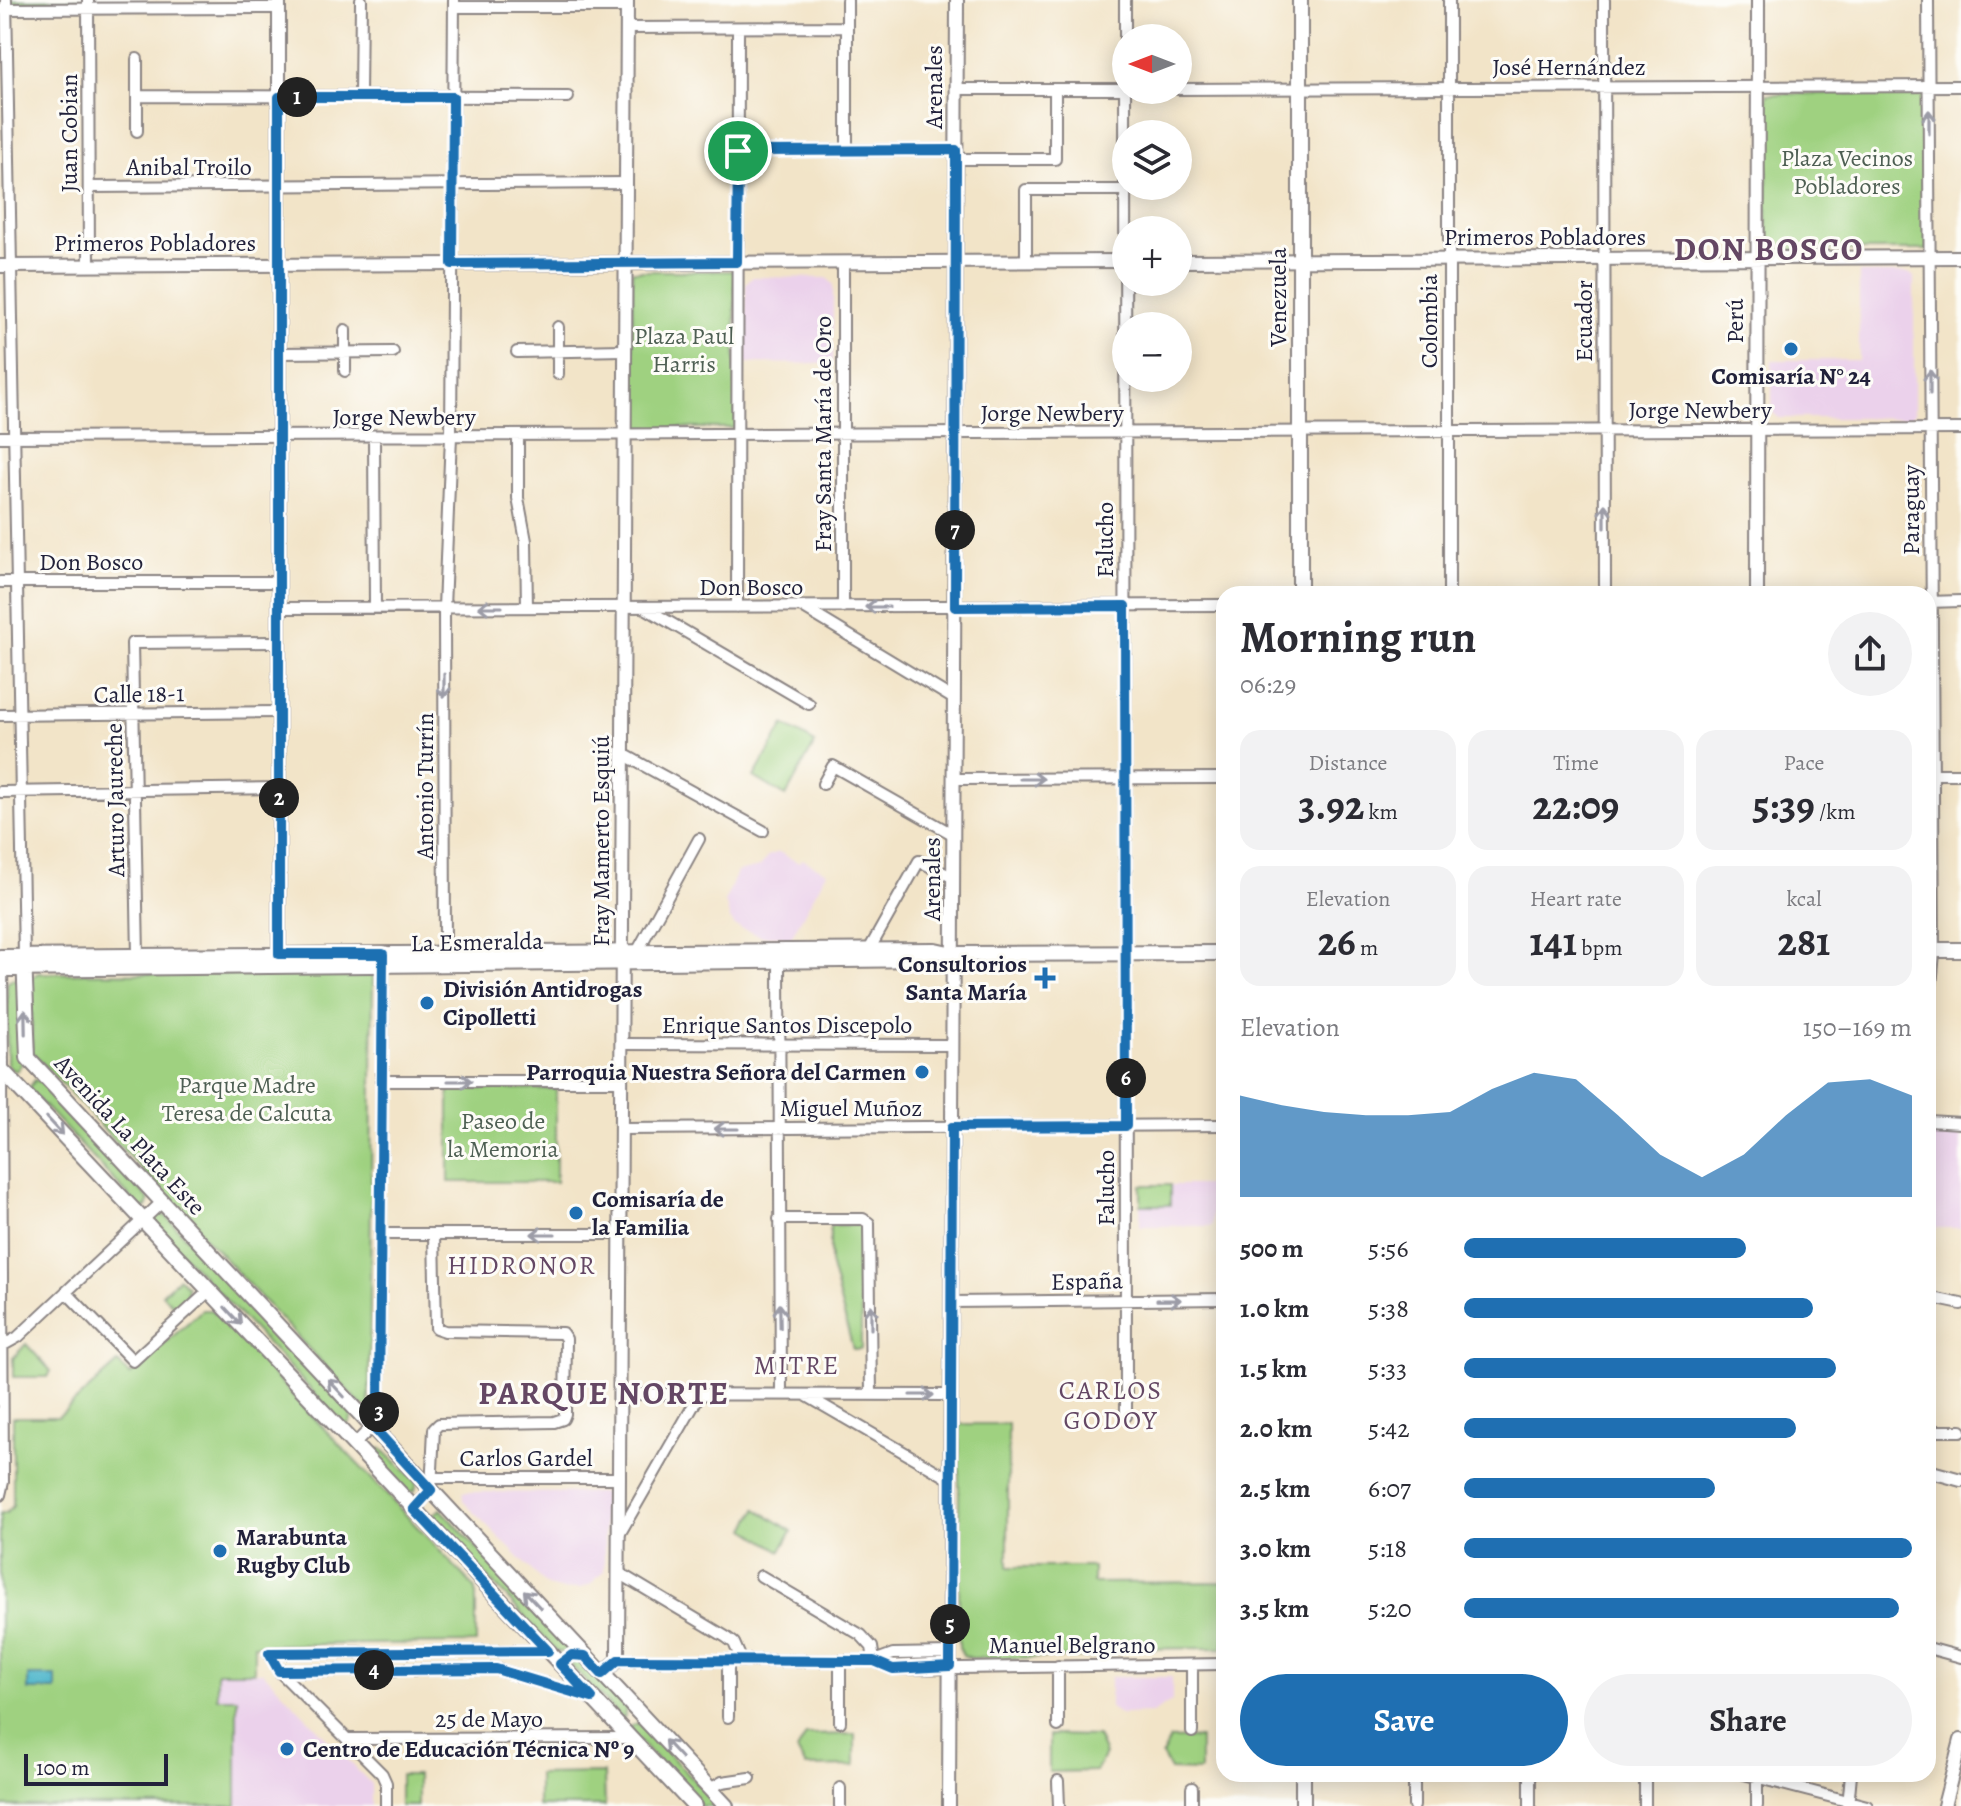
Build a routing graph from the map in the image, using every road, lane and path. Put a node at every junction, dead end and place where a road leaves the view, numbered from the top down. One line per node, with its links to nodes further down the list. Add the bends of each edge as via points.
1 (361, 0): 32 (street)
2 (847, 0): 16 (street)
3 (957, 0): 26 (street, Arenales)
4 (1125, 0): 15 (street, Falucho)
5 (1300, 0): 24 (main road, Venezuela)
6 (1449, 0): 25 (street, Colombia)
7 (1604, 0): 22 (street, Ecuador)
8 (1758, 0): 23 (street, Perú)
9 (1928, 0): 20 (street, Paraguay)
10 (88, 4): 11 (street); 14 (street); 42 (street, Juan Cobian)
11 (279, 4): 31 (street)
12 (454, 4): 13 (street); 33 (street)
13 (626, 4): 17 (street, Fray Mamerto Esquiú)
14 (4, 6): 60 (street, Avenida La Plata Este)
15 (1125, 24)
16 (847, 27): 18 (street); 36 (street)
17 (626, 28): 18 (street); 39 (street, Fray Mamerto Esquiú)
18 (738, 28): 37 (street)
19 (137, 59): 30 (street)
20 (1929, 86): 21 (street, José Hernández); 23 (street, José Hernández); 44 (street, Paraguay, one-way to 20)
21 (1961, 86)
22 (1604, 87): 23 (street, José Hernández); 25 (street, José Hernández); 48 (street, Ecuador)
23 (1758, 87): 46 (street, Perú)
24 (1300, 88): 25 (street, José Hernández); 29 (street, José Hernández); 49 (main road, Venezuela)
25 (1449, 88): 47 (street, Colombia)
26 (956, 89): 27 (street); 38 (street, Arenales)
27 (1055, 89): 28 (street); 38 (street, via 1055,159)
28 (1112, 89)
29 (1192, 89)
30 (137, 96): 31 (street); 35 (street)
31 (279, 97): 32 (street); 41 (street)
32 (360, 97): 33 (street)
33 (453, 97): 34 (street); 40 (street)
34 (568, 97)
35 (137, 131)
36 (847, 150): 37 (street); 38 (street)
37 (738, 151): 54 (street)
38 (956, 154): 50 (street, Arenales)
39 (626, 183): 40 (street, Anibal Troilo); 56 (street, Fray Mamerto Esquiú)
40 (453, 185): 41 (street, Anibal Troilo); 58 (street)
41 (279, 186): 42 (street, Anibal Troilo); 57 (street)
42 (89, 187): 59 (street, Juan Cobian)
43 (1112, 190): 51 (street, via 1026,190)
44 (1930, 257): 45 (street, Primeros Pobladores); 46 (street, Primeros Pobladores); 72 (street, Paraguay, one-way to 44)
45 (1961, 257)
46 (1758, 258): 48 (street, Primeros Pobladores); 75 (street, Perú)
47 (1449, 259): 48 (street, Primeros Pobladores); 49 (street, Primeros Pobladores); 76 (street, Colombia)
48 (1604, 259): 74 (street, Ecuador)
49 (1300, 260): 53 (street, Primeros Pobladores); 77 (main road, Venezuela)
50 (956, 261): 51 (street, Primeros Pobladores); 55 (street, Primeros Pobladores); 79 (street, Arenales)
51 (1026, 261): 52 (street, Primeros Pobladores)
52 (1112, 261)
53 (1192, 261)
54 (737, 262): 55 (street, Primeros Pobladores); 56 (street, Primeros Pobladores); 80 (street)
55 (843, 262): 81 (street, Fray Santa María de Oro)
56 (626, 263): 58 (street, Primeros Pobladores); 64 (street, Fray Mamerto Esquiú)
57 (279, 264): 58 (street, Primeros Pobladores); 59 (street, Primeros Pobladores); 69 (street)
58 (452, 264): 82 (street)
59 (89, 265): 60 (street, Primeros Pobladores)
60 (5, 266): 86 (street, Avenida La Plata Este)
61 (1126, 296): 78 (street, Falucho)
62 (558, 327): 65 (street)
63 (345, 330): 66 (street)
64 (625, 350): 65 (street); 84 (street, Fray Mamerto Esquiú)
65 (558, 351): 68 (street); 71 (street)
66 (345, 352): 67 (street); 69 (street); 70 (street)
67 (393, 352)
68 (517, 352)
69 (279, 353): 87 (street)
70 (345, 371)
71 (558, 374)
72 (1931, 429): 73 (street, Jorge Newbery); 75 (street, Jorge Newbery); 96 (street, Paraguay)
73 (1961, 429)
74 (1605, 430): 75 (street, Jorge Newbery); 76 (street, Jorge Newbery); 94 (street, Ecuador, one-way to 74)
75 (1757, 430): 95 (street, Perú)
76 (1449, 431): 77 (street, Jorge Newbery); 93 (street, Colombia)
77 (1300, 432): 78 (street, Jorge Newbery); 92 (main road, Venezuela)
78 (1125, 433): 79 (street, Jorge Newbery); 100 (street, Falucho)
79 (955, 434): 81 (street, Jorge Newbery); 107 (street, Arenales)
80 (737, 435): 81 (street, Jorge Newbery); 84 (street, Jorge Newbery); 104 (street)
81 (843, 435): 106 (street, Fray Santa María de Oro)
82 (451, 436): 83 (street, Jorge Newbery); 88 (street, Jorge Newbery); 110 (street, Antonio Turrín)
83 (518, 436): 84 (street, Jorge Newbery); 101 (street)
84 (625, 436): 102 (street, Fray Mamerto Esquiú)
85 (0, 437): 86 (street, Jorge Newbery)
86 (14, 437): 87 (street, Jorge Newbery); 90 (street, Avenida La Plata Este)
87 (279, 437): 88 (street, Jorge Newbery); 91 (street)
88 (374, 437): 109 (street)
89 (0, 582): 90 (street, Don Bosco)
90 (17, 582): 91 (street, Don Bosco); 117 (street, Avenida La Plata Este)
91 (279, 582): 108 (street)
92 (1300, 586)
93 (1449, 586)
94 (1605, 586)
95 (1757, 586)
96 (1930, 586)
97 (1961, 601): 98 (street)
98 (1936, 602)
99 (1216, 605): 100 (street, Don Bosco)
100 (1125, 606): 107 (street, Don Bosco); 121 (street, Falucho)
101 (527, 607): 102 (street, Don Bosco); 110 (street, Don Bosco, one-way to 110)
102 (624, 607): 103 (street, Don Bosco); 118 (street, Fray Mamerto Esquiú)
103 (643, 607): 104 (street, Don Bosco); 113 (street)
104 (737, 607): 105 (street, Don Bosco)
105 (802, 607): 106 (street, Don Bosco); 112 (street)
106 (843, 607): 107 (street, Don Bosco, one-way to 106)
107 (955, 607): 112 (street, Arenales)
108 (279, 608): 109 (street, Don Bosco); 111 (street)
109 (375, 608): 110 (street, Don Bosco)
110 (444, 608): 144 (street, Antonio Turrín, one-way to 144)
111 (279, 642): 114 (street); 115 (street, Arturo Jaureche, via 132,643)
112 (954, 699): 123 (street, Arenales)
113 (809, 704)
114 (279, 712): 115 (street, Calle 18-1); 125 (street)
115 (133, 714): 117 (street, Calle 18-1); 126 (street, Arturo Jaureche)
116 (0, 715): 117 (street, Calle 18-1)
117 (19, 715): 128 (street, Avenida La Plata Este)
118 (623, 754): 129 (street); 140 (street, Fray Mamerto Esquiú)
119 (1936, 774): 120 (street)
120 (1961, 774)
121 (1126, 778): 122 (street); 123 (street, one-way to 121); 137 (street, Falucho)
122 (1216, 778)
123 (954, 779): 130 (street, Arenales)
124 (823, 784): 130 (street, via 833,766)
125 (279, 788): 126 (street); 145 (street)
126 (135, 790): 128 (street); 141 (street, Arturo Jaureche)
127 (0, 792): 128 (street)
128 (21, 792): 147 (street, Avenida La Plata Este)
129 (763, 831)
130 (954, 835): 132 (street, Arenales)
131 (699, 839): 140 (street)
132 (954, 878): 134 (street, via 919,861); 139 (street, Arenales)
133 (0, 950): 142 (street)
134 (869, 950): 139 (main road, La Esmeralda); 140 (main road, La Esmeralda)
135 (1936, 950): 136 (main road)
136 (1961, 950)
137 (1126, 953): 138 (main road, La Esmeralda); 139 (main road, La Esmeralda); 159 (street, Falucho)
138 (1216, 953)
139 (953, 954): 146 (main road, La Esmeralda, via 935,959); 151 (street, Arenales)
140 (627, 955): 144 (main road, La Esmeralda); 146 (main road, La Esmeralda); 149 (street, Fray Mamerto Esquiú)
141 (138, 956): 145 (main road, La Esmeralda); 147 (main road, La Esmeralda)
142 (0, 957): 147 (main road, La Esmeralda); 148 (main road)
143 (383, 959): 144 (main road, La Esmeralda); 145 (main road, La Esmeralda); 154 (street)
144 (445, 959)
145 (279, 960): 147 (main road, La Esmeralda)
146 (779, 961): 150 (street)
147 (24, 962): 148 (main road, La Esmeralda); 152 (main road, Avenida La Plata Este, one-way to 147)
148 (0, 969): 153 (main road)
149 (622, 1044): 150 (street, Enrique Santos Discepolo); 155 (street, Fray Mamerto Esquiú)
150 (779, 1045): 151 (street, Enrique Santos Discepolo); 161 (street)
151 (952, 1045): 160 (street, Arenales)
152 (25, 1051): 153 (main road, via 24,1072 16,1077); 164 (main road, Avenida La Plata Este)
153 (4, 1072): 163 (street); 166 (main road, Avenida La Plata Este, one-way to 166)
154 (382, 1081): 155 (street, one-way to 155); 167 (street)
155 (622, 1081): 162 (street, Fray Mamerto Esquiú)
156 (1936, 1121): 157 (street)
157 (1961, 1123)
158 (1216, 1125): 159 (street, Miguel Muñoz)
159 (1126, 1126): 160 (street, Miguel Muñoz); 174 (street, Falucho)
160 (952, 1127): 161 (street, Miguel Muñoz); 175 (street, Arenales)
161 (779, 1128): 162 (street, Miguel Muñoz, one-way to 162); 165 (street)
162 (622, 1129): 169 (street, Fray Mamerto Esquiú)
163 (1, 1147): 177 (street)
164 (162, 1202): 166 (street); 185 (main road, Avenida La Plata Este, one-way to 164)
165 (779, 1219): 180 (street, one-way to 165); 182 (street, one-way to 165, via 869,1223)
166 (143, 1220): 170 (main road, Avenida La Plata Este); 171 (street)
167 (380, 1234): 168 (street); 185 (street, via 379,1411)
168 (434, 1234): 169 (street, one-way to 168); 193 (street, via 436,1328 558,1331 565,1335 566,1354 563,1419 439,1424 434,1429)
169 (621, 1234): 178 (street, Fray Mamerto Esquiú)
170 (209, 1291): 171 (street, via 133,1361); 188 (main road, Avenida La Plata Este, one-way to 188)
171 (66, 1292): 177 (street)
172 (1216, 1299): 174 (street, España, one-way to 172)
173 (1936, 1299): 176 (street)
174 (1126, 1300): 175 (street, España); 184 (street, Falucho)
175 (951, 1302): 183 (street, Arenales)
176 (1961, 1304)
177 (1, 1347): 194 (street)
178 (620, 1394): 179 (street); 190 (street, Fray Mamerto Esquiú)
179 (700, 1394): 180 (street); 196 (street)
180 (781, 1394): 181 (street)
181 (805, 1394): 182 (street); 191 (street)
182 (871, 1395): 183 (street, one-way to 183)
183 (951, 1395): 191 (street, Arenales)
184 (1126, 1416)
185 (372, 1426): 188 (street); 193 (main road, Avenida La Plata Este)
186 (1936, 1431): 187 (street)
187 (1961, 1431)
188 (354, 1445): 195 (main road, Avenida La Plata Este)
189 (1936, 1473): 192 (street)
190 (619, 1478): 193 (street, Carlos Gardel); 196 (street, Fray Mamerto Esquiú)
191 (950, 1479): 205 (street, Arenales)
192 (1961, 1480)
193 (432, 1484): 195 (street); 201 (main road, Avenida La Plata Este, one-way to 193)
194 (0, 1495)
195 (414, 1509): 200 (main road, Avenida La Plata Este)
196 (619, 1535): 197 (street, Fray Mamerto Esquiú)
197 (619, 1573): 203 (street, Fray Mamerto Esquiú); 206 (street, via 726,1637)
198 (761, 1576): 208 (street, via 861,1635 872,1647)
199 (1936, 1650): 202 (street)
200 (548, 1651): 209 (main road, Avenida La Plata Este); 213 (street, via 269,1653)
201 (585, 1656): 209 (main road, via 574,1654); 214 (main road, Avenida La Plata Este)
202 (1961, 1657)
203 (618, 1660): 204 (street, Manuel Belgrano); 214 (street)
204 (728, 1660): 206 (street, Manuel Belgrano); 217 (street)
205 (950, 1660): 208 (street, Manuel Belgrano, via 893,1669); 212 (street, Manuel Belgrano); 242 (street, Arenales)
206 (742, 1661): 207 (street, Manuel Belgrano)
207 (840, 1661): 208 (street, Manuel Belgrano); 219 (street)
208 (874, 1661)
209 (560, 1664): 215 (main road, Avenida La Plata Este)
210 (1216, 1664): 211 (street, Manuel Belgrano)
211 (1192, 1665): 212 (street, Manuel Belgrano); 221 (street)
212 (1058, 1666): 220 (street)
213 (279, 1671): 215 (street, via 496,1669); 223 (street)
214 (602, 1674): 216 (main road, Avenida La Plata Este)
215 (592, 1698): 218 (main road, Avenida La Plata Este)
216 (631, 1706): 218 (main road, via 629,1721); 236 (main road, Avenida La Plata Este, one-way to 216)
217 (728, 1717)
218 (615, 1722): 222 (main road, Avenida La Plata Este)
219 (840, 1722)
220 (1058, 1726)
221 (1192, 1732)
222 (630, 1738): 223 (street, 25 de Mayo); 239 (main road, Avenida La Plata Este)
223 (348, 1739): 238 (street, via 382,1774)
224 (1961, 1740): 251 (street)
225 (750, 1778): 236 (street)
226 (1058, 1781): 243 (street)
227 (1303, 1782): 245 (main road)
228 (1414, 1782): 246 (street)
229 (1530, 1782): 247 (street)
230 (1645, 1782): 248 (street)
231 (1757, 1782): 249 (street)
232 (1776, 1782): 237 (street)
233 (1850, 1782): 237 (street)
234 (840, 1788): 241 (street)
235 (1192, 1788): 244 (street)
236 (710, 1789): 240 (main road, Avenida La Plata Este)
237 (1848, 1804): 250 (street)
238 (386, 1806)
239 (694, 1806)
240 (726, 1806)
241 (840, 1806)
242 (949, 1806)
243 (1059, 1806)
244 (1192, 1806)
245 (1303, 1806)
246 (1414, 1806)
247 (1530, 1806)
248 (1645, 1806)
249 (1757, 1806)
250 (1867, 1806)
251 (1944, 1806)

